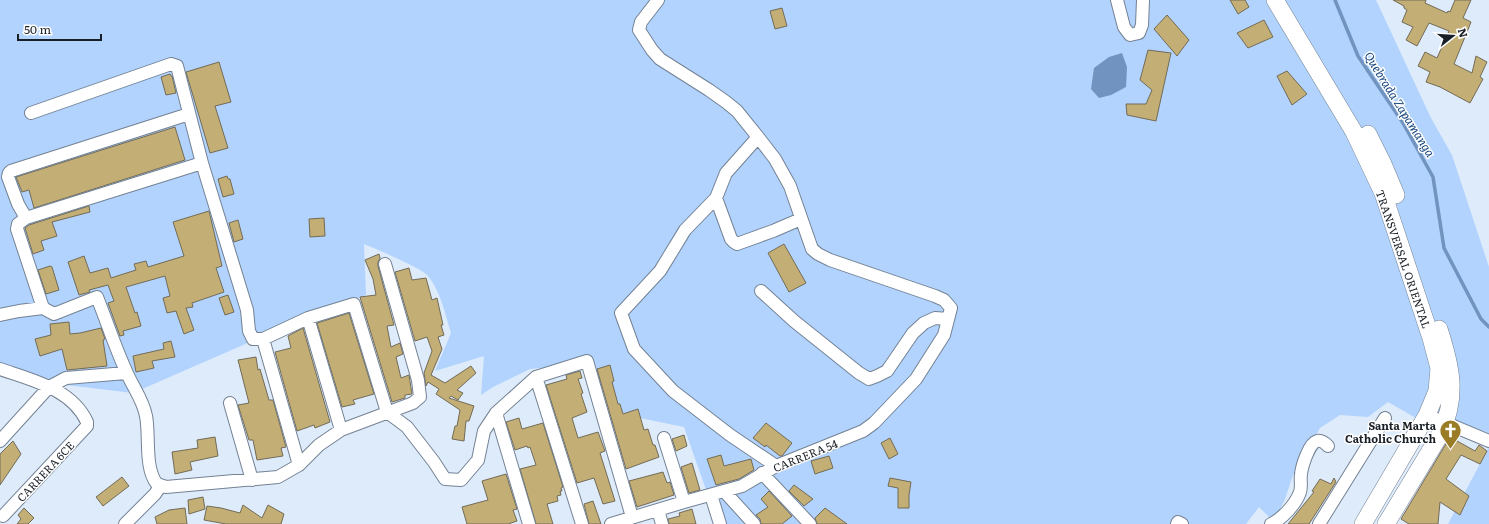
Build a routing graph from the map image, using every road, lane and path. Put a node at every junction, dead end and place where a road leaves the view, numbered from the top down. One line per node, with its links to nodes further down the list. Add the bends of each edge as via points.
1 (658, 0): 8 (street, via 641,22 639,30 643,38 660,59 709,90 737,112)
2 (1117, 0): 3 (street, via 1124,27 1130,35 1139,33 1142,25)
3 (1143, 0)
4 (1274, 0): 27 (main road, TRANSVERSAL ORIENTAL, via 1354,132 1383,193 1431,338 1438,368 1437,391)
5 (1287, 0): 29 (main road, TRANSVERSAL ORIENTAL, via 1359,116 1395,192 1452,377 1451,401)
6 (31, 113): 7 (street, via 174,64 177,66)
7 (189, 114): 9 (street); 11 (street, via 11,171 8,177)
8 (758, 137): 10 (street, via 726,173); 12 (street, via 775,159 790,186)
9 (202, 163): 11 (street); 19 (street, via 247,310 249,331 253,339)
10 (716, 198): 12 (street, via 731,239 737,244); 36 (street, via 685,230 660,271 621,313 634,348 673,391 730,435)
11 (26, 218): 15 (street, via 18,224 17,229)
12 (801, 219): 18 (street, via 812,249 818,254 944,300 951,308)
13 (385, 264): 25 (street, via 418,380 420,397 413,403)
14 (761, 291): 18 (street, via 869,379 887,371 913,333 924,323 935,318)
15 (43, 308): 16 (street); 21 (street, via 54,314 97,297)
16 (0, 315)
17 (308, 318): 19 (street); 25 (street, via 354,304); 30 (street)
18 (948, 319): 36 (street, CARRERA 54, via 944,335 916,379 874,423 863,431)
19 (263, 339): 35 (street)
20 (0, 369): 23 (street)
21 (126, 373): 23 (street, via 66,378); 39 (street, via 146,415 150,462)
22 (536, 377): 26 (street); 44 (street, via 587,361); 49 (street)
23 (48, 386): 32 (street); 45 (street, CARRERA 6CE, via 78,406 87,426)
24 (230, 403): 38 (street)
25 (387, 412): 26 (street, via 407,427 445,479 460,480 478,460 484,431); 30 (street)
26 (496, 412): 48 (street)
27 (1428, 415): 29 (street); 58 (main road, TRANSVERSAL ORIENTAL)
28 (1385, 418): 57 (street)
29 (1445, 423): 33 (street); 59 (main road, TRANSVERSAL ORIENTAL)
30 (341, 430): 35 (street, via 319,445)
31 (664, 438): 42 (street)
32 (0, 441)
33 (1489, 441)
34 (1328, 446): 46 (street, via 1322,442 1315,442 1303,464 1300,492 1283,517)
35 (299, 465): 38 (street, via 278,477)
36 (776, 466): 37 (street, CARRERA 54)
37 (762, 473): 40 (street, CARRERA 54, via 742,486); 54 (street)
38 (252, 480): 39 (street, via 166,487)
39 (157, 484): 47 (street, via 159,488 155,494)
40 (724, 491): 41 (street, CARRERA 54); 53 (street)
41 (710, 495): 42 (street, CARRERA 54); 52 (street)
42 (684, 502): 43 (street, CARRERA 54)
43 (658, 510): 44 (street, CARRERA 54); 51 (street)
44 (632, 517): 50 (street, CARRERA 54)
45 (3, 518)
46 (1268, 523)
47 (125, 524)
48 (529, 524)
49 (582, 524)
50 (611, 524)
51 (662, 524)
52 (720, 524)
53 (754, 524)
54 (810, 524)
55 (1177, 524): 56 (street)
56 (1182, 524)
57 (1319, 524)
58 (1363, 524)
59 (1386, 524)

